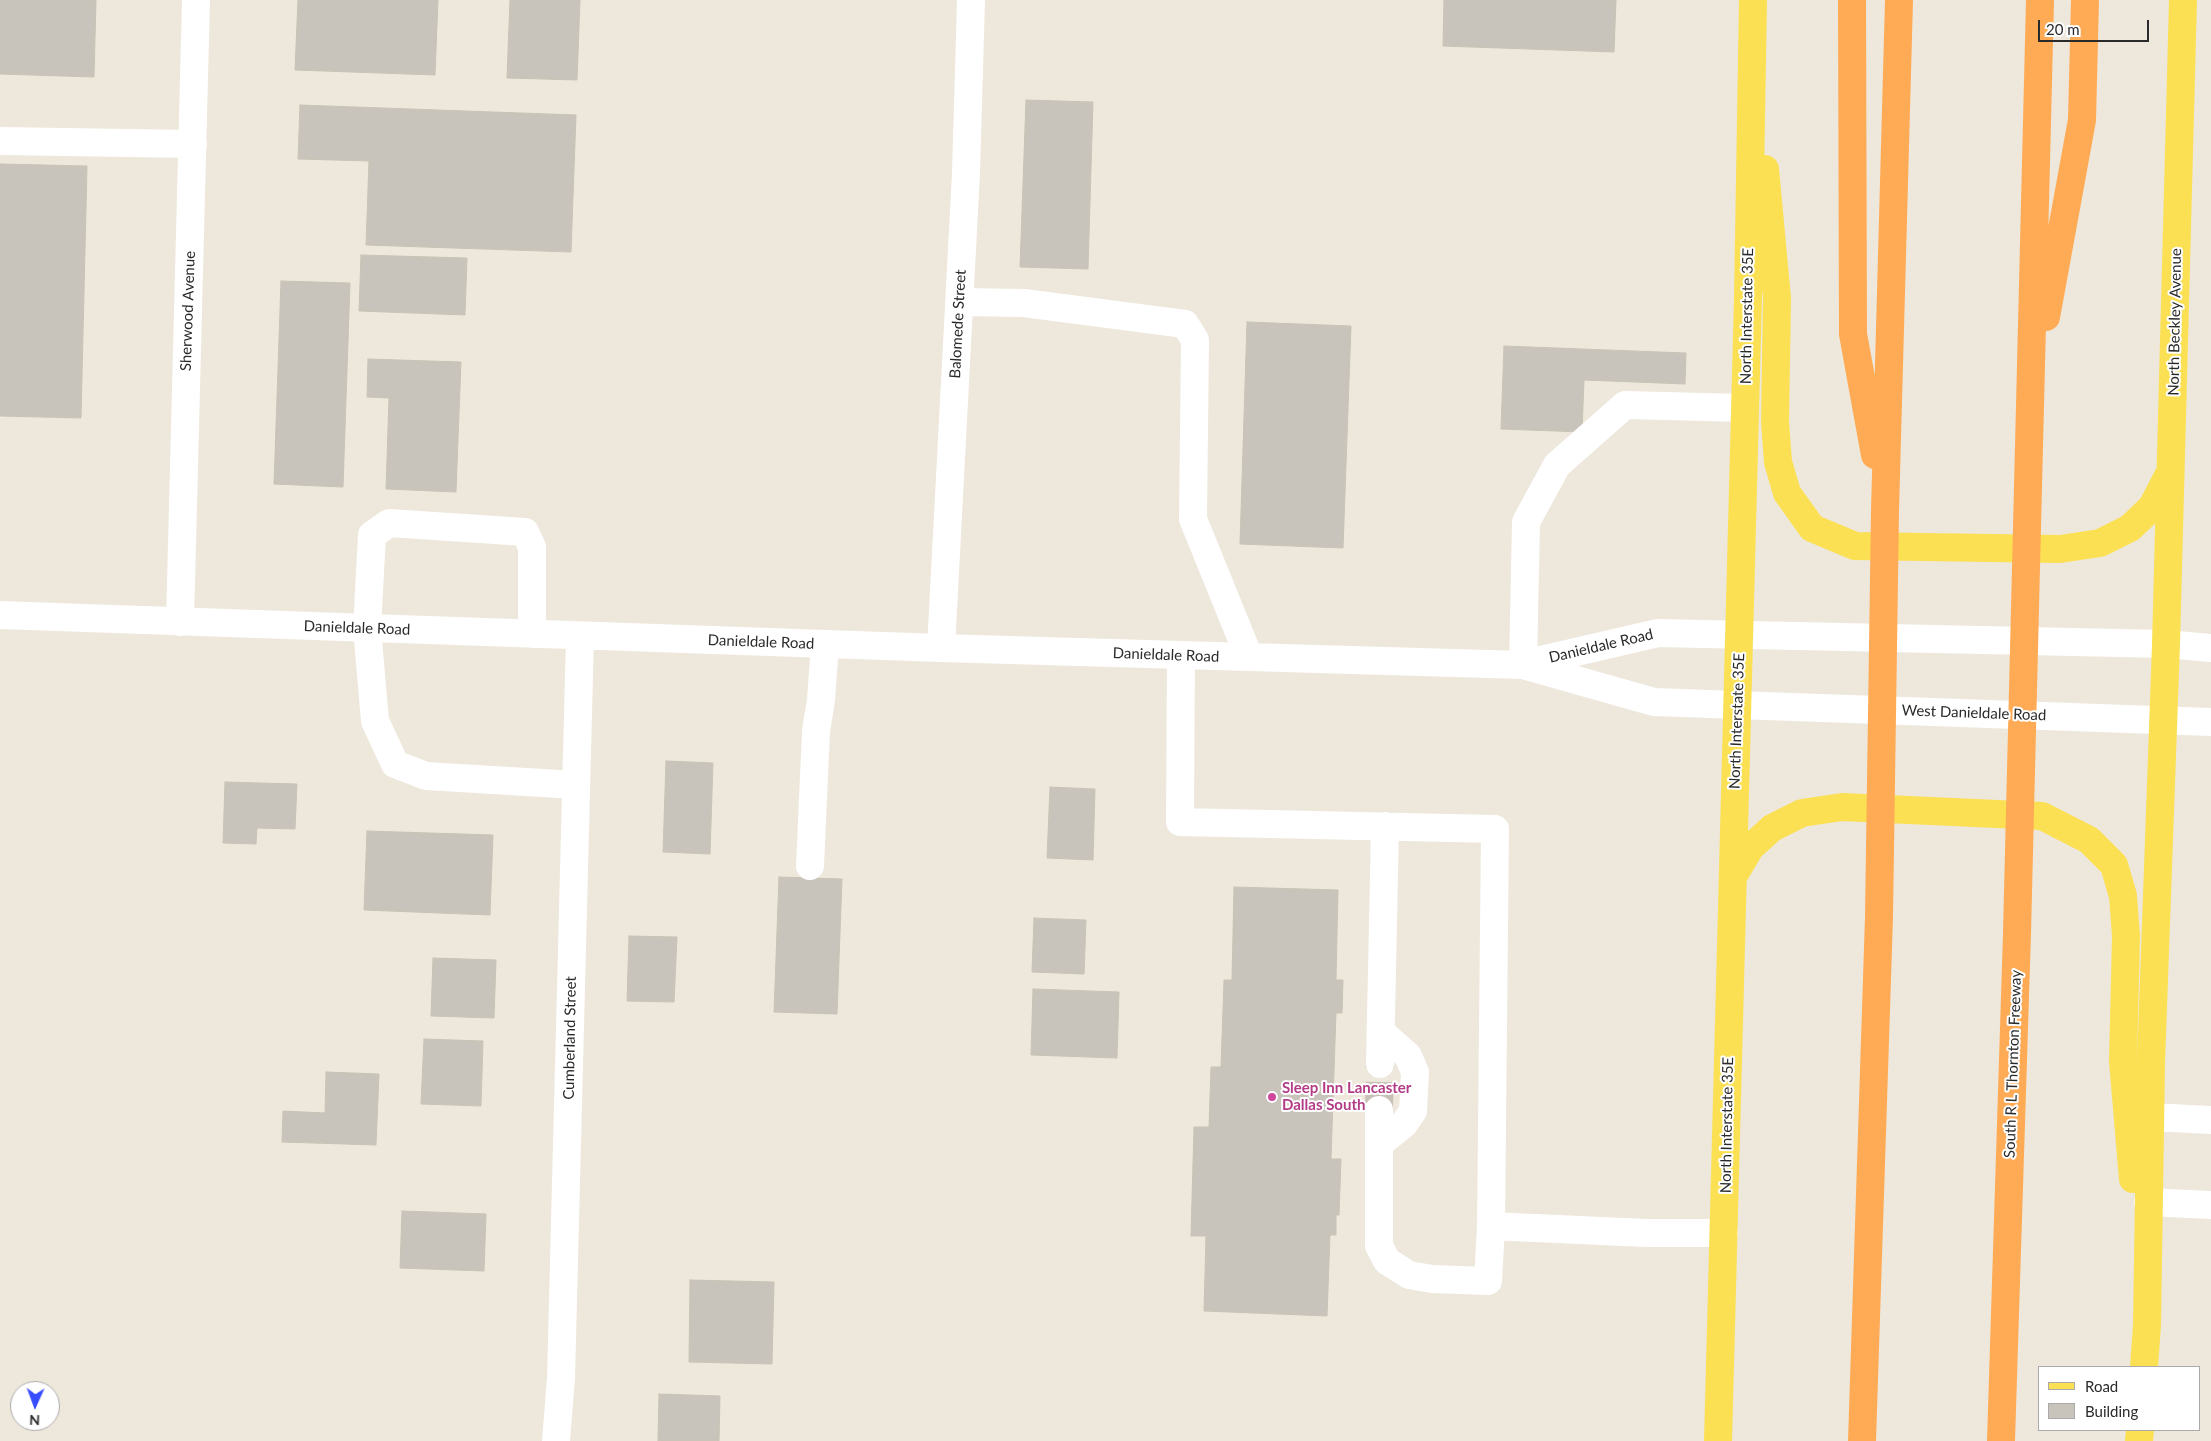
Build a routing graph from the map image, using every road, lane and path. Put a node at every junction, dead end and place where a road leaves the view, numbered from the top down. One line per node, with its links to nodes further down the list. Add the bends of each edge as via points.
1 (196, 0): 11 (street, Sherwood Avenue)
2 (971, 0): 12 (street, Balomede Street)
3 (1753, 0): 9 (main road, North Interstate 35E)
4 (1852, 0): 16 (highway, via 1853,334)
5 (1899, 0): 16 (highway)
6 (2040, 0): 13 (highway)
7 (2085, 0): 13 (highway, via 2082,120)
8 (2183, 0): 15 (main road, North Beckley Avenue)
9 (1752, 38): 14 (main road, North Interstate 35E); 15 (main road, via 1777,298 1775,422 1778,462 1787,493 1812,528 1855,546 2060,549 2084,546 2100,543 2130,528 2152,507)
10 (0, 140): 11 (street)
11 (193, 144): 18 (street, Sherwood Avenue)
12 (959, 302): 25 (street, Balomede Street); 28 (street, via 1024,303 1186,324 1195,340 1193,519)
13 (2030, 402): 52 (highway, South R L Thornton Freeway)
14 (1745, 408): 21 (main road, North Interstate 35E); 29 (street, via 1625,405 1557,464 1526,522)
15 (2171, 471): 24 (main road, North Beckley Avenue)
16 (1885, 511): 51 (highway, via 1879,917)
17 (0, 615): 18 (street, Danieldale Road)
18 (180, 622): 19 (street, Danieldale Road)
19 (368, 628): 20 (street, Danieldale Road); 20 (street, via 372,535 389,523 525,532 532,547); 33 (street, via 375,721 395,764 426,776)
20 (532, 634): 22 (street, Danieldale Road)
21 (1740, 634): 24 (street); 29 (street, Danieldale Road, via 1658,633); 30 (main road, North Interstate 35E)
22 (580, 636): 23 (street, Danieldale Road); 33 (street, Cumberland Street)
23 (825, 644): 25 (street, Danieldale Road); 35 (street, via 816,731)
24 (2166, 644): 26 (street); 31 (main road)
25 (941, 648): 27 (street, Danieldale Road)
26 (2211, 648)
27 (1181, 655): 28 (street, Danieldale Road); 34 (street, via 1180,822)
28 (1249, 657): 29 (street, Danieldale Road)
29 (1523, 665): 30 (street, Danieldale Road, via 1654,702)
30 (1738, 704): 31 (street, West Danieldale Road); 36 (main road, North Interstate 35E)
31 (2163, 720): 32 (street, West Danieldale Road); 40 (main road)
32 (2211, 722)
33 (576, 785): 49 (street, Cumberland Street, via 561,1378)
34 (1385, 826): 37 (street); 45 (street, via 1495,829)
35 (810, 866)
36 (1733, 877): 46 (main road, North Interstate 35E); 47 (main road, via 1750,848 1772,828 1802,813 1842,807 2042,816 2089,840 2114,865 2123,896 2126,936 2123,1061)
37 (1381, 1032): 38 (street); 42 (street, via 1408,1056 1415,1072 1413,1111 1404,1124)
38 (1380, 1064)
39 (1379, 1110): 42 (street)
40 (2150, 1117): 41 (street); 43 (main road)
41 (2211, 1120)
42 (1379, 1144): 45 (street, via 1379,1246 1387,1261 1409,1276 1488,1281)
43 (2148, 1202): 44 (street); 47 (main road)
44 (2211, 1205)
45 (1491, 1226): 46 (street)
46 (1724, 1233): 50 (main road, North Interstate 35E)
47 (2147, 1324): 48 (main road)
48 (2144, 1366)
49 (556, 1441)
50 (1718, 1441)
51 (1862, 1441)
52 (2001, 1441)

